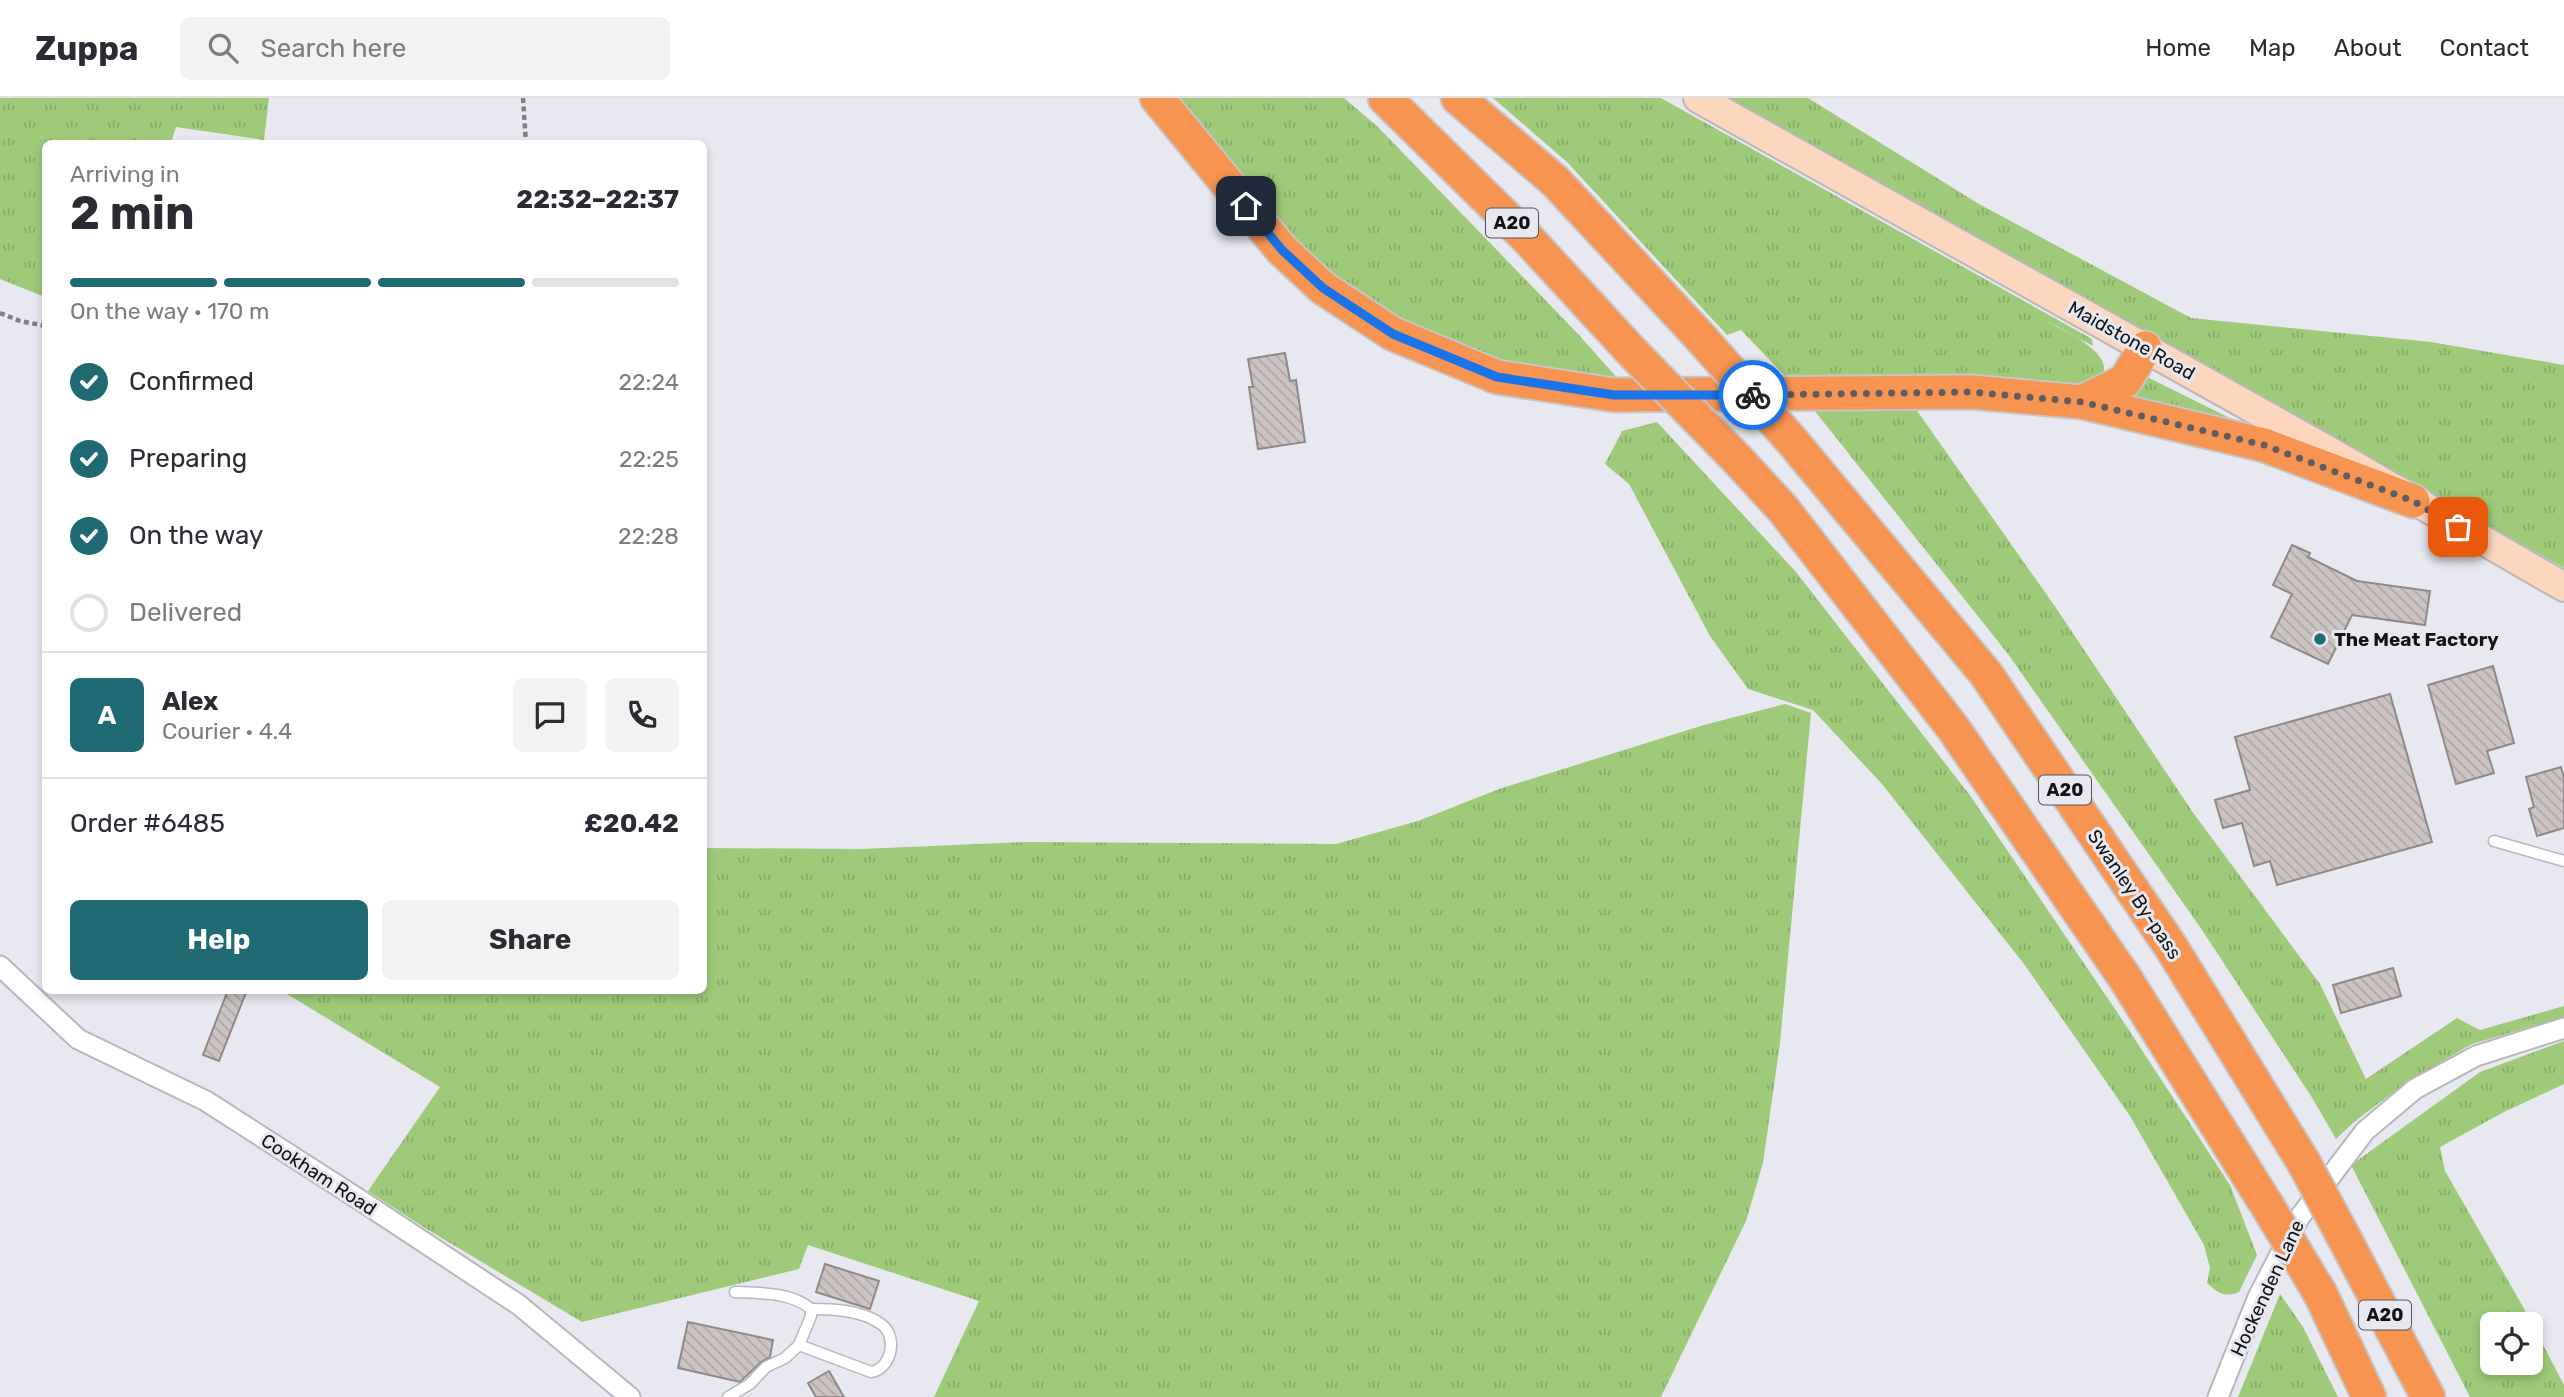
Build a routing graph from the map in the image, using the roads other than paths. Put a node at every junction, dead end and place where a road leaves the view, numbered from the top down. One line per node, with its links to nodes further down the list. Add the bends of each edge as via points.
1 (1157, 98): 6 (highway, via 1282,250 1323,288 1393,334 1497,377 1614,395 1971,392)
2 (1385, 98): 19 (highway, A20, bridge, via 1529,240 1783,509 1953,728 2125,978 2268,1207 2319,1293)
3 (1458, 98): 20 (highway, Swanley By-pass / A20, bridge, via 1555,181 1701,338 1986,674 2171,947 2304,1163)
4 (1698, 98): 5 (main road, Maidstone Road)
5 (2145, 348): 6 (highway, via 2125,381); 7 (main road, Maidstone Road)
6 (2082, 402): 7 (highway, via 2264,445)
7 (2413, 501): 8 (main road, Maidstone Road)
8 (2564, 587)
9 (2494, 841): 10 (lane)
10 (2564, 861)
11 (0, 966): 16 (street, Cookham Road, via 78,1039 206,1101 372,1208 519,1305)
12 (2564, 1028): 18 (street, Hockenden Lane, via 2476,1056 2415,1089 2365,1131 2299,1218 2258,1297)
13 (736, 1292): 14 (lane, via 797,1300)
14 (811, 1309): 15 (lane); 15 (lane, via 851,1312 881,1324 888,1331 890,1353 884,1366 871,1372)
15 (799, 1345): 17 (lane)
16 (630, 1397)
17 (728, 1397)
18 (2218, 1397)
19 (2370, 1397)
20 (2428, 1397)

